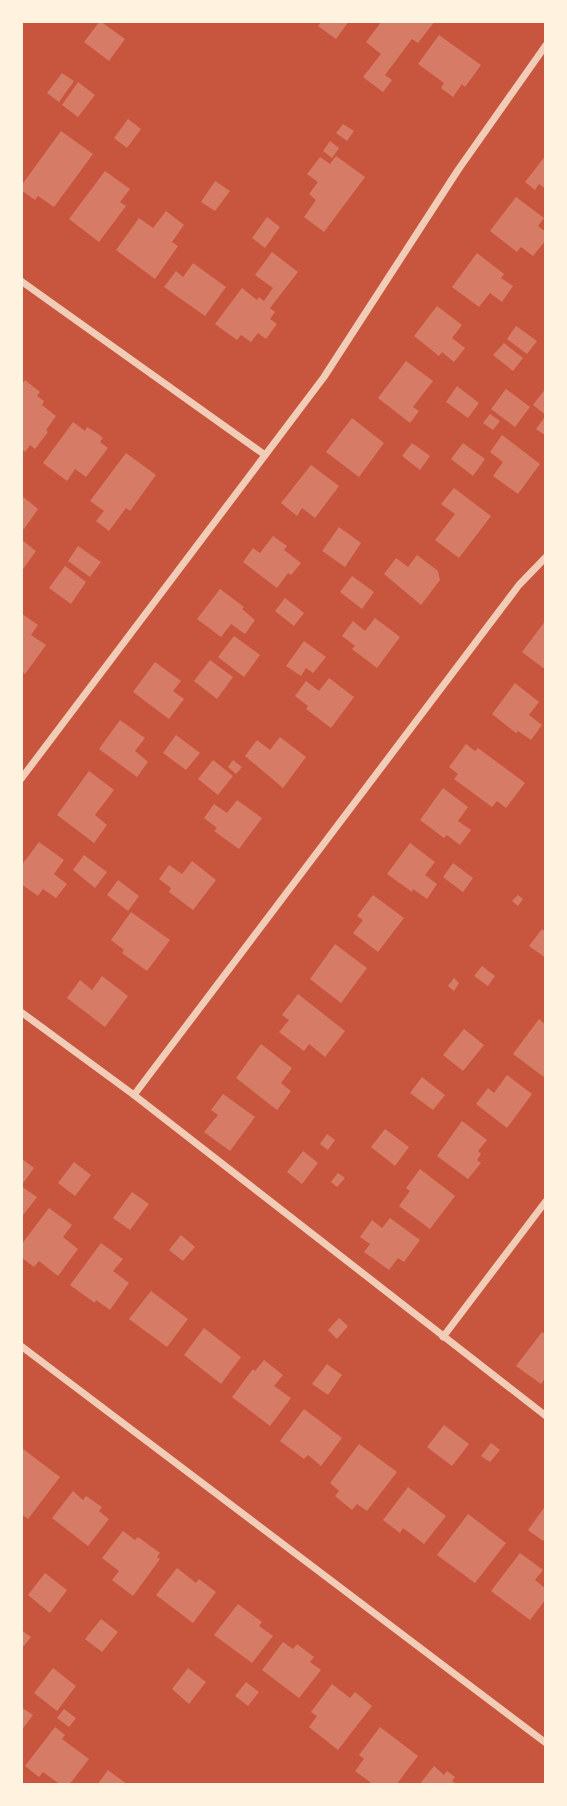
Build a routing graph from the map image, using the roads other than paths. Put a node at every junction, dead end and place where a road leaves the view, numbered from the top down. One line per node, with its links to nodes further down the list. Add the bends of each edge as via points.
1 (546, 45): 3 (street, via 458,170 324,377)
2 (21, 281): 3 (street)
3 (265, 455): 5 (street)
4 (546, 557): 7 (street, via 519,585)
5 (21, 779)
6 (21, 1012): 7 (street)
7 (134, 1095): 9 (street)
8 (546, 1201): 9 (street)
9 (443, 1338): 11 (street)
10 (21, 1346): 12 (street)
11 (546, 1416)
12 (546, 1743)

